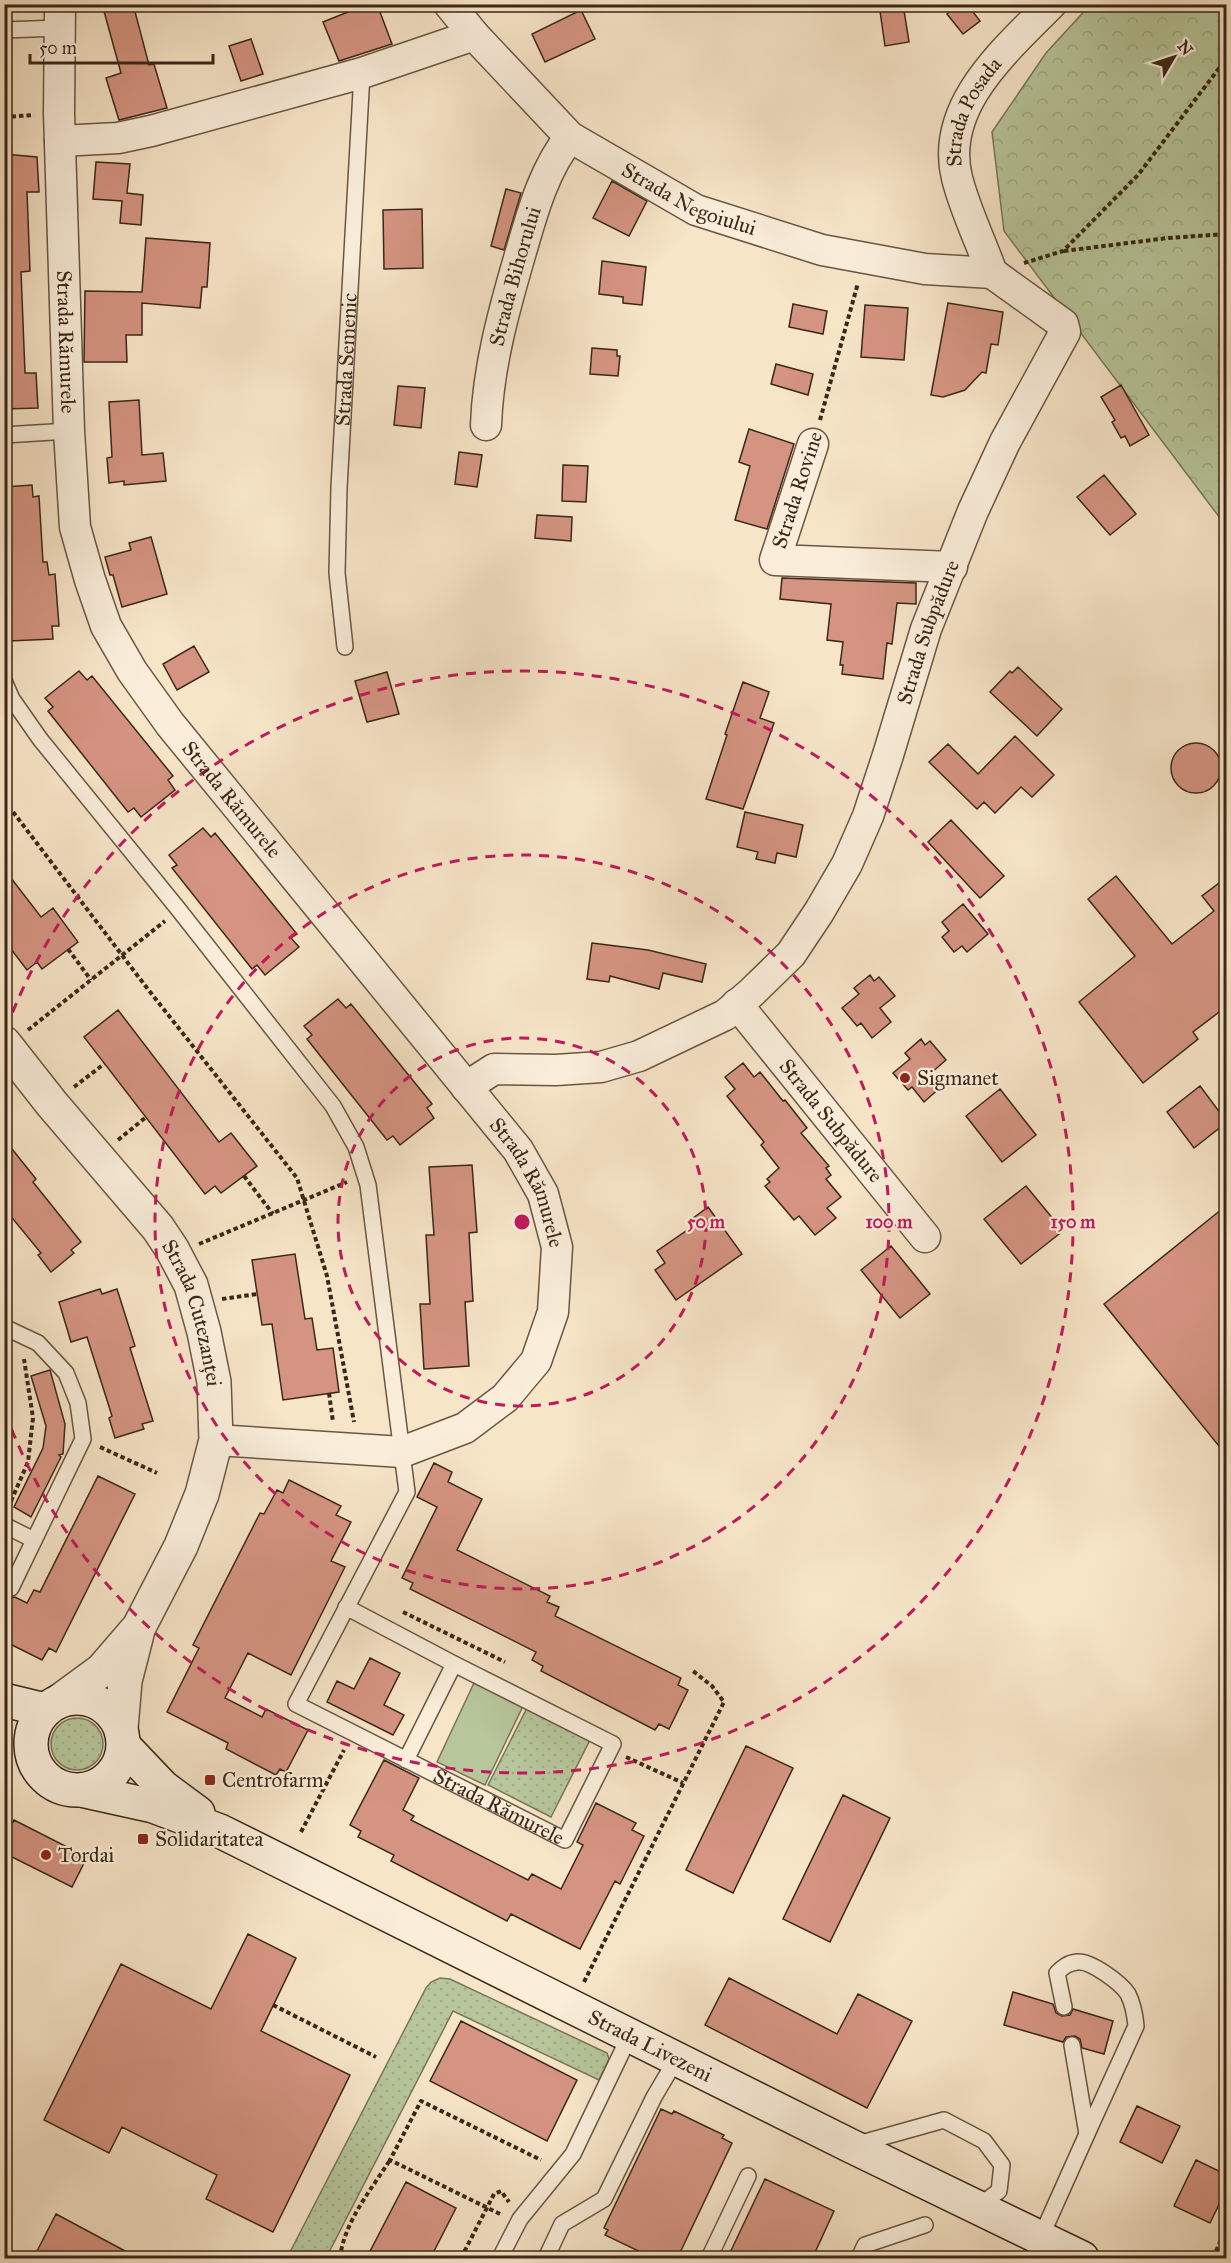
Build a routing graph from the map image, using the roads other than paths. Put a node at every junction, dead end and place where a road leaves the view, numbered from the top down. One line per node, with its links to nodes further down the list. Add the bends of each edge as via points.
1 (449, 4): 5 (street, Strada Negoiului)
2 (1051, 4): 9 (street, Strada Posada, via 986,73 964,108 955,140 957,177)
3 (60, 16): 4 (lane); 8 (street, Strada Rămurele)
4 (4, 30)
5 (474, 35): 6 (street); 7 (street, Strada Negoiului)
6 (363, 73): 8 (street, via 151,131 118,138); 15 (lane, Strada Semenic, via 339,488 337,573)
7 (570, 137): 9 (street, Strada Negoiului, via 696,210 822,250 925,270); 10 (street, Strada Bihorului, via 532,211 501,319)
8 (60, 141): 11 (street, Strada Rămurele)
9 (992, 273): 14 (street, Strada Subpădure, via 1063,324 1065,332 1005,442)
10 (486, 425)
11 (69, 430): 12 (lane); 19 (street, Strada Rămurele, via 75,527 106,626 132,672)
12 (4, 435)
13 (813, 444): 14 (street, Strada Rovine, via 775,560)
14 (952, 567): 17 (street, Strada Subpădure, via 926,629 888,755 847,864 791,954)
15 (345, 646)
16 (4, 681): 23 (lane, Strada Rămurele, via 40,739 333,1106 356,1147 368,1185)
17 (737, 1004): 19 (street, Strada Subpădure, via 699,1028 639,1056 601,1067 494,1069); 20 (street, Strada Subpădure)
18 (15, 1038): 22 (main road, Strada Cutezanței, via 52,1104 158,1228 191,1285 214,1382)
19 (466, 1087): 23 (street, Strada Rămurele, via 518,1150 543,1194 557,1247 553,1312 536,1361 506,1398 465,1428)
20 (925, 1237)
21 (4, 1327): 25 (lane, via 38,1343 66,1373 78,1403 83,1439)
22 (216, 1440): 23 (street, Strada Rămurele); 28 (main road, Strada Cutezanței, via 202,1494 181,1546)
23 (402, 1452): 27 (lane, Strada Rămurele, via 407,1492)
24 (4, 1525): 25 (lane)
25 (34, 1540): 26 (lane)
26 (11, 1588)
27 (346, 1607): 29 (lane); 34 (lane, Strada Rămurele, via 296,1704)
28 (139, 1627): 31 (main road, Strada Cutezanței, via 102,1670); 32 (main road, Strada Cutezanței, via 125,1681)
29 (454, 1664): 34 (lane); 34 (lane, Strada Rămurele, via 613,1744 566,1840)
30 (4, 1700): 31 (main road)
31 (53, 1705): 32 (main road, via 79,1697 97,1701 112,1712); 35 (main road, via 36,1722 31,1737 31,1752)
32 (123, 1737): 36 (main road, via 121,1761 113,1775); 37 (main road, Strada Livezeni, via 163,1787)
33 (4, 1741): 35 (main road)
34 (406, 1760)
35 (38, 1769): 36 (main road, via 50,1783 67,1790)
36 (85, 1791): 37 (main road, Strada Livezeni, via 153,1806)
37 (220, 1831): 39 (main road, Strada Livezeni)
38 (1064, 2007): 42 (lane, via 1057,1973 1080,1961 1112,1978 1127,1992 1134,2008 1136,2026)
39 (630, 2035): 41 (main road, Strada Livezeni); 48 (lane, via 573,2154 520,2219)
40 (1072, 2045): 42 (lane)
41 (677, 2058): 43 (main road, Strada Livezeni); 49 (lane, via 604,2199 562,2224)
42 (1087, 2134): 47 (lane)
43 (851, 2146): 45 (main road, Strada Livezeni); 45 (lane, via 944,2120 984,2141 1002,2164 999,2190)
44 (748, 2176): 50 (lane)
45 (976, 2208): 47 (main road, Strada Livezeni)
46 (925, 2225): 51 (lane, via 865,2246)
47 (1040, 2239): 52 (main road, Strada Livezeni)
48 (500, 2259)
49 (546, 2259)
50 (709, 2259)
51 (859, 2259)
52 (1083, 2259)

